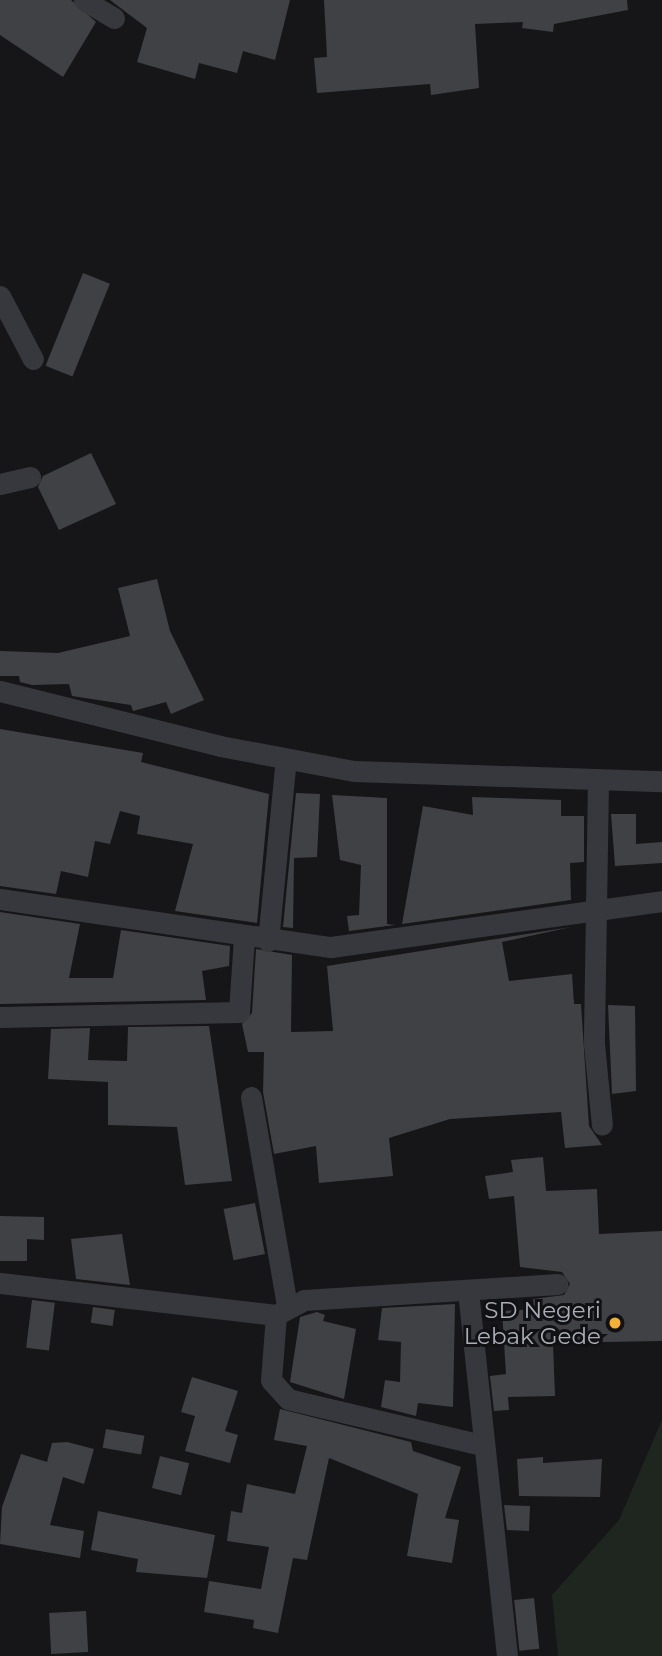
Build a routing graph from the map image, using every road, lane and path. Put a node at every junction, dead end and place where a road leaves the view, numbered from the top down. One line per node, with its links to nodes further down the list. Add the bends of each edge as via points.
1 (84, 0): 2 (street)
2 (114, 18)
3 (0, 296): 4 (street)
4 (33, 359)
5 (30, 477): 6 (street)
6 (0, 484)
7 (0, 691): 8 (street)
8 (286, 759): 9 (street, via 354,771); 15 (street)
9 (598, 781): 10 (street); 13 (street)
10 (662, 781)
11 (0, 898): 14 (street)
12 (662, 901): 13 (street)
13 (599, 906): 15 (street, via 374,946); 18 (street, via 594,1044)
14 (244, 937): 15 (street); 16 (street, via 239,1012)
15 (268, 941)
16 (0, 1017)
17 (251, 1097): 22 (street)
18 (602, 1125)
19 (0, 1283): 22 (street)
20 (557, 1284): 21 (street)
21 (468, 1291): 22 (street); 23 (street)
22 (281, 1310): 23 (street, via 271,1380 288,1399)
23 (482, 1445): 24 (street)
24 (507, 1656)

